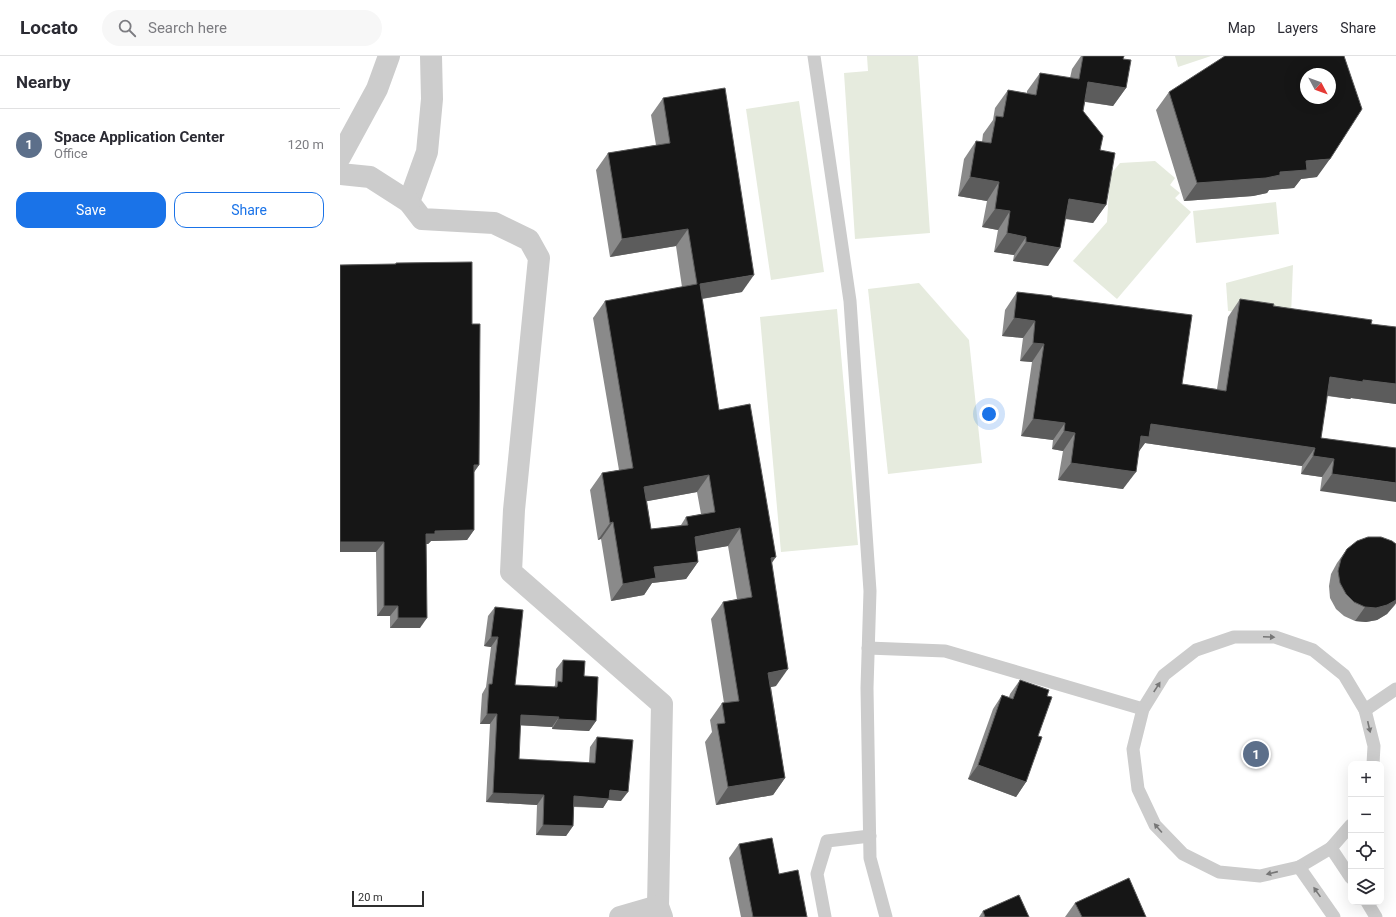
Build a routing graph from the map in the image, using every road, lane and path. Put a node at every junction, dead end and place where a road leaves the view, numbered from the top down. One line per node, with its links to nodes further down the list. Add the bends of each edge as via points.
1 (389, 56): 4 (street, via 377,89)
2 (432, 56): 6 (street, via 432,99 427,152)
3 (814, 56): 7 (lane, via 850,301 870,591)
4 (340, 157)
5 (340, 174): 6 (street, via 370,177)
6 (409, 202): 18 (street, via 422,219 494,223 529,240 539,258 514,510 511,572 662,704)
7 (868, 648): 9 (lane, via 945,651); 13 (lane)
8 (1396, 689): 10 (lane)
9 (1143, 709): 10 (lane, one-way to 10, via 1164,675 1196,650 1234,637 1275,637 1313,650 1344,675); 15 (lane, one-way to 9, via 1260,876 1220,872 1183,854 1155,825 1138,789 1133,749)
10 (1365, 710): 11 (lane, one-way to 11, via 1374,746)
11 (1372, 761)
12 (1348, 828): 14 (lane)
13 (870, 836): 20 (lane, via 826,841 817,874); 21 (lane, via 870,858)
14 (1331, 848): 15 (lane); 16 (lane)
15 (1299, 868): 22 (lane, one-way to 15)
16 (1348, 874)
17 (1368, 905): 23 (lane)
18 (660, 912): 19 (street)
19 (620, 917)
20 (825, 917)
21 (886, 917)
22 (1334, 917)
23 (1376, 917)

